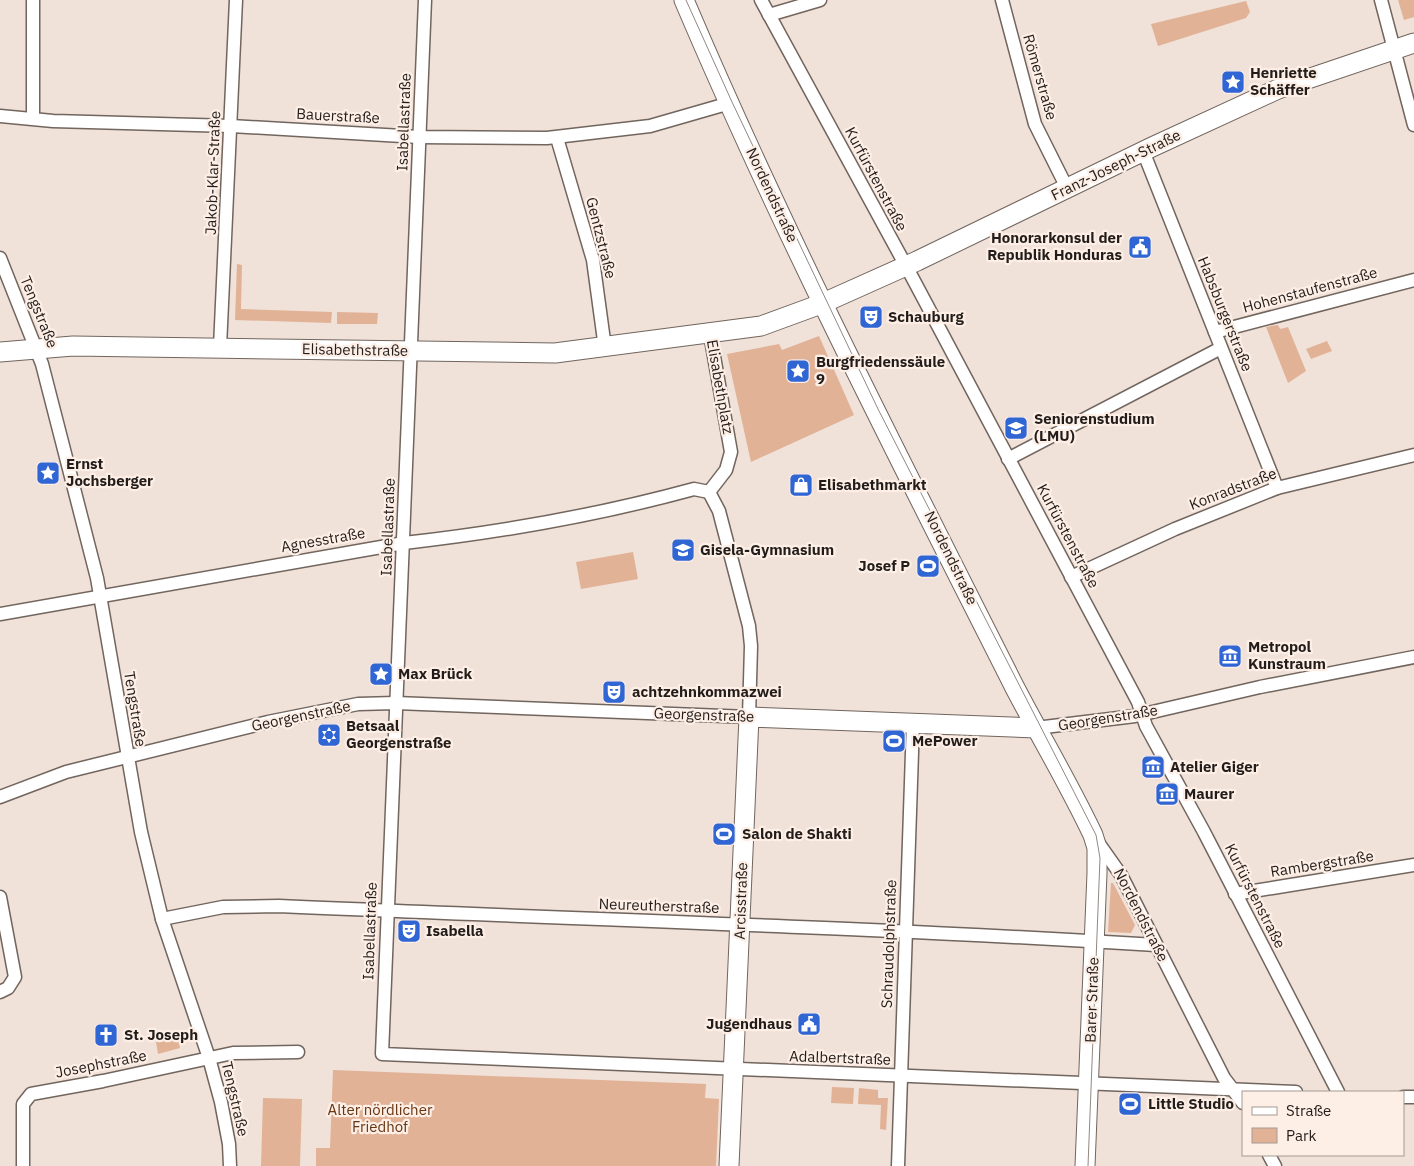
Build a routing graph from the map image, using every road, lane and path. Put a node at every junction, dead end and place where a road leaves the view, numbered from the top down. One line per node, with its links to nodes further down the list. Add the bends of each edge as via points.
1 (33, 0): 14 (street)
2 (236, 0): 16 (street, Jakob-Klar-Straße)
3 (425, 0): 17 (street, Isabellastraße)
4 (684, 0): 12 (main road, Nordendstraße)
5 (761, 0): 9 (street, Kurfürstenstraße)
6 (820, 0): 9 (street)
7 (1002, 0): 20 (street, Römerstraße, via 1035,124)
8 (1381, 0): 11 (street)
9 (769, 15): 22 (street, Kurfürstenstraße)
10 (1414, 43): 11 (main road, Franz-Joseph-Straße)
11 (1393, 49): 15 (street); 19 (main road, Franz-Joseph-Straße, via 1278,89)
12 (730, 103): 18 (street, Bauerstraße, via 650,126); 24 (main road, Nordendstraße)
13 (0, 116): 14 (street, Bauerstraße)
14 (33, 118): 16 (street, Bauerstraße)
15 (1414, 125)
16 (231, 126): 17 (street, Bauerstraße); 27 (street, Jakob-Klar-Straße)
17 (419, 137): 18 (street, Bauerstraße); 31 (street, Isabellastraße)
18 (557, 138): 29 (street, Gentzstraße, via 593,260)
19 (1143, 151): 20 (main road, Franz-Joseph-Straße); 25 (street, Habsburgerstraße)
20 (1068, 188): 22 (main road, Franz-Joseph-Straße)
21 (0, 258): 28 (street, Tengstraße)
22 (905, 266): 24 (main road, Franz-Joseph-Straße); 34 (street, Kurfürstenstraße)
23 (1414, 280): 25 (street, Hohenstaufenstraße)
24 (823, 302): 26 (main road, Elisabethplatz, via 770,324); 46 (main road, Nordendstraße)
25 (1215, 332): 30 (street, Habsburgerstraße)
26 (710, 334): 29 (main road, Elisabethstraße); 36 (street, Elisabethplatz, via 731,452 726,470)
27 (220, 347): 28 (main road, Elisabethstraße); 31 (main road, Elisabethstraße)
28 (36, 348): 32 (main road, Elisabethstraße); 39 (street, Tengstraße)
29 (605, 348): 31 (main road, Elisabethstraße, via 555,353)
30 (1221, 348): 34 (street); 35 (street, Habsburgerstraße)
31 (412, 351): 37 (street, Isabellastraße)
32 (0, 352)
33 (1414, 455): 35 (street, Konradstraße)
34 (1008, 459): 38 (street, Kurfürstenstraße)
35 (1277, 488): 38 (street, Konradstraße, via 1175,529)
36 (709, 492): 37 (street, Agnesstraße, via 694,490 542,524); 44 (street, Arcisstraße, via 719,511 749,626)
37 (404, 542): 39 (street, Agnesstraße); 42 (street, Isabellastraße)
38 (1072, 577): 43 (street, Kurfürstenstraße)
39 (101, 595): 40 (street, Agnesstraße); 47 (street, Tengstraße)
40 (0, 614)
41 (1414, 657): 43 (street, Georgenstraße)
42 (396, 703): 44 (street, Georgenstraße); 47 (street, Georgenstraße, via 358,704 315,711); 53 (street, Isabellastraße)
43 (1142, 714): 46 (street, Georgenstraße); 51 (street, Kurfürstenstraße)
44 (749, 717): 45 (main road, Georgenstraße); 55 (main road, Arcisstraße)
45 (913, 723): 46 (main road, Georgenstraße); 56 (street, Schraudolphstraße)
46 (1036, 728): 49 (main road, Nordendstraße)
47 (126, 757): 48 (street, Georgenstraße, via 66,772); 54 (street, Tengstraße)
48 (0, 797)
49 (1093, 835): 57 (main road, Barer Straße, via 1097,858); 58 (street, Nordendstraße, via 1121,875)
50 (1414, 865): 51 (street, Rambergstraße)
51 (1235, 894): 68 (street, Kurfürstenstraße)
52 (0, 897): 59 (street, via 15,968 15,977)
53 (387, 912): 54 (street, Neureutherstraße, via 279,906 223,907); 55 (street, Neureutherstraße); 61 (street, Isabellastraße)
54 (162, 919): 62 (street, Tengstraße)
55 (740, 926): 56 (street, Neureutherstraße); 63 (main road, Arcisstraße)
56 (906, 930): 57 (street, Neureutherstraße); 64 (street, Schraudolphstraße)
57 (1094, 941): 58 (street, Neureutherstraße); 65 (main road, Barer Straße)
58 (1156, 945): 66 (street, Nordendstraße)
59 (4, 990)
60 (298, 1052): 62 (street, via 244,1051)
61 (382, 1054): 63 (street, Adalbertstraße)
62 (209, 1058): 70 (street, Josephstraße, via 27,1096 22,1109); 71 (street, Tengstraße, via 226,1128)
63 (733, 1070): 64 (street, Adalbertstraße); 72 (main road, Arcisstraße)
64 (900, 1076): 65 (street, Adalbertstraße); 73 (street, Schraudolphstraße)
65 (1088, 1085): 66 (street, Adalbertstraße); 74 (main road, Barer Straße)
66 (1232, 1089): 67 (street, Adalbertstraße); 69 (street, Nordendstraße)
67 (1275, 1091)
68 (1337, 1091)
69 (1242, 1102)
70 (23, 1166)
71 (230, 1166)
72 (729, 1166)
73 (898, 1166)
74 (1085, 1166)

